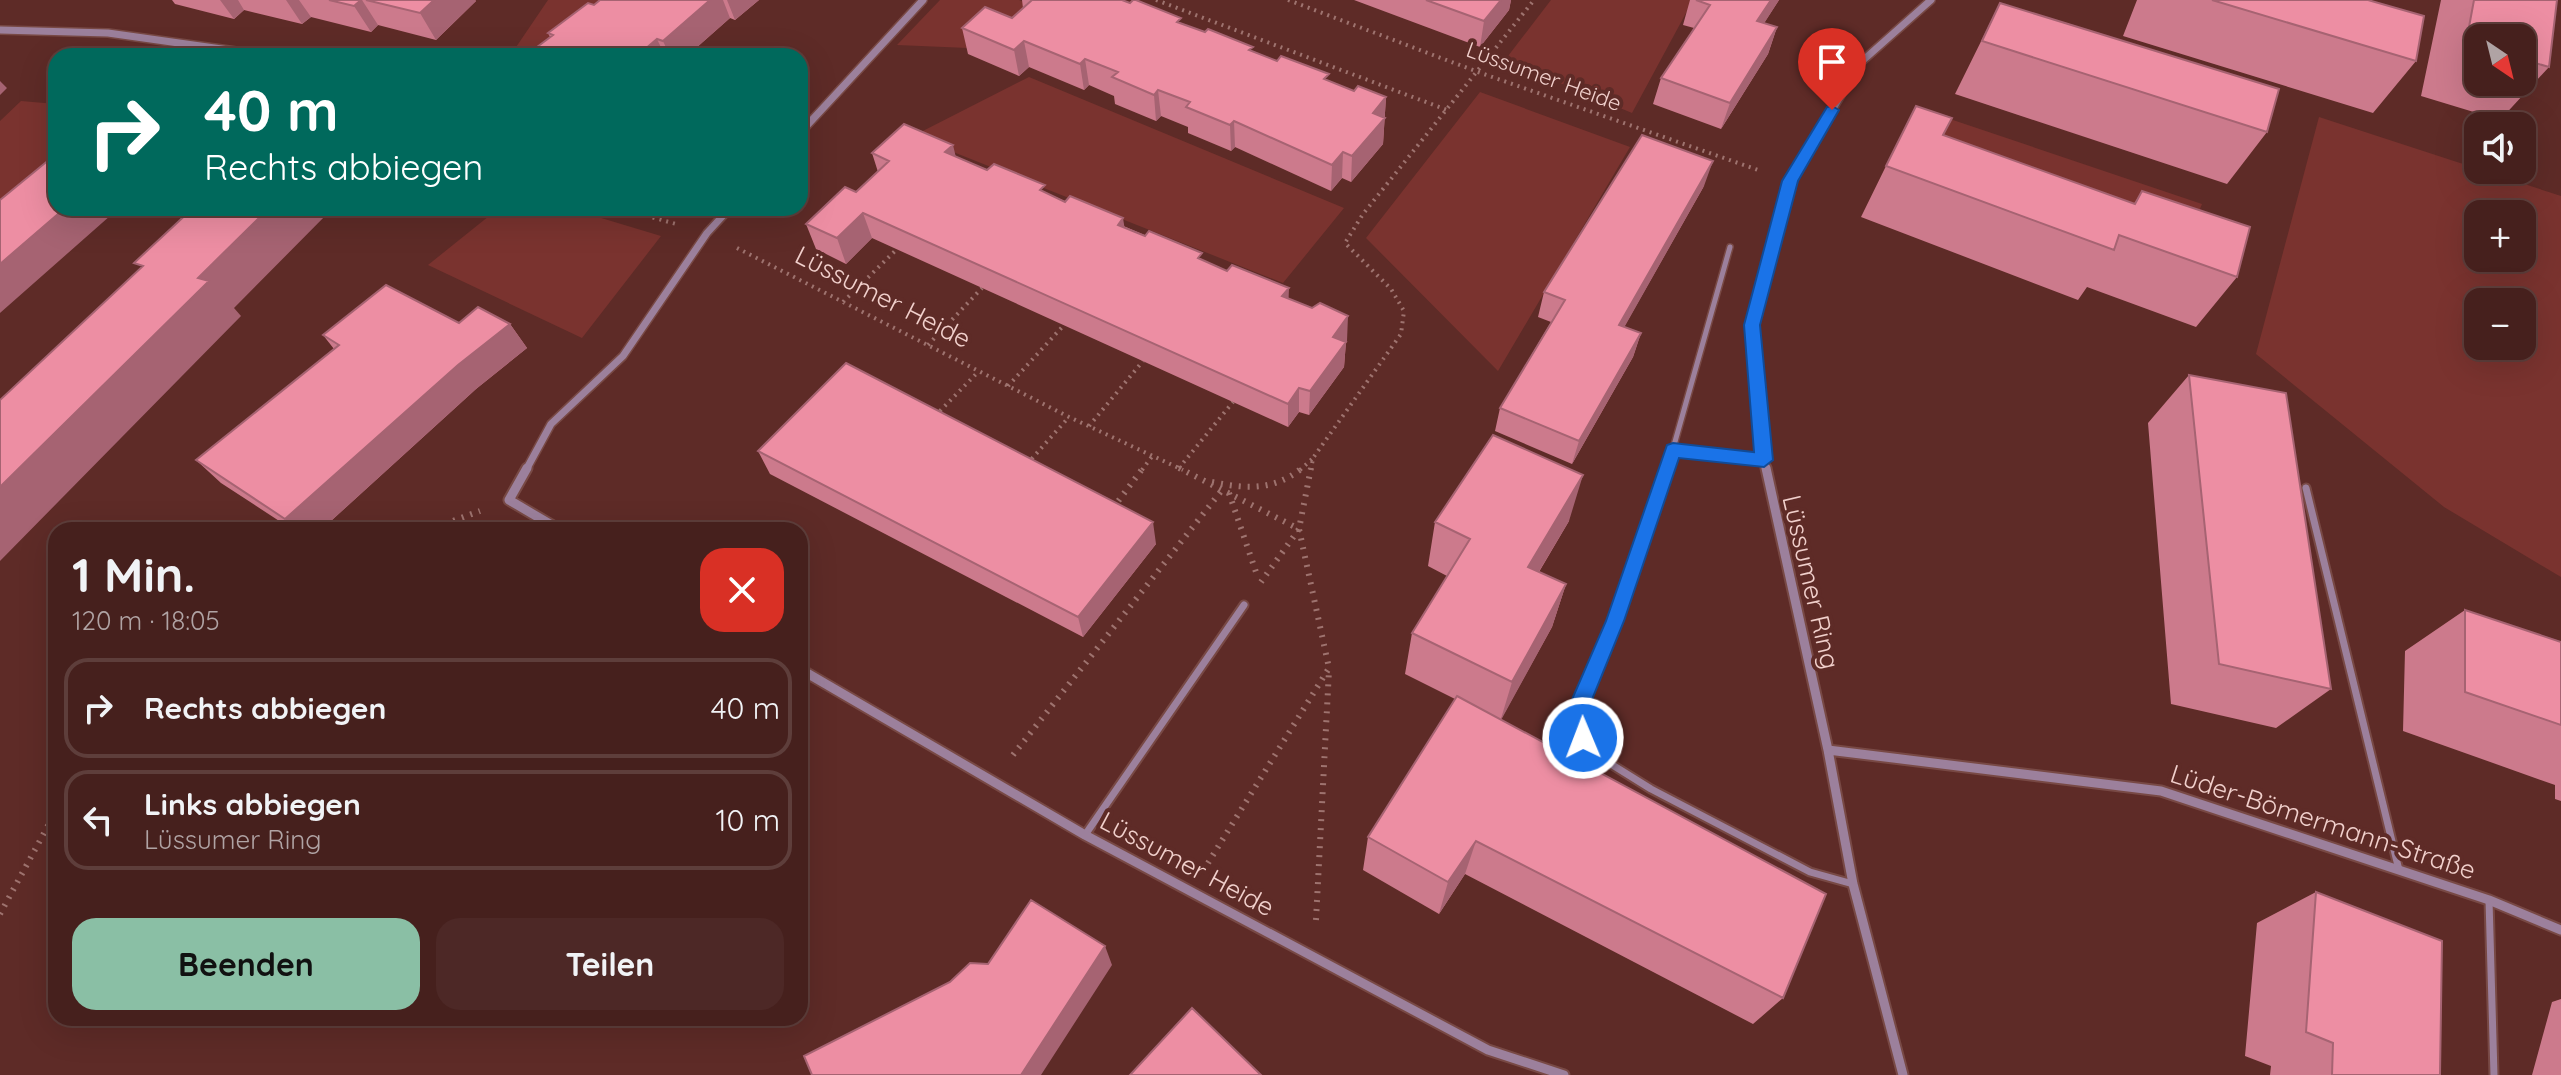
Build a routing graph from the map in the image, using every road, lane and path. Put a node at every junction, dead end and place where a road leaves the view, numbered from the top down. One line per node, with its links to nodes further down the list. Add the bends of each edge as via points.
1 (923, 0): 10 (street)
2 (1156, 0): 9 (path)
3 (1288, 0): 8 (path, Lüssumer Heide)
4 (1534, 0): 8 (path)
5 (1930, 0): 11 (street, Lüssumer Ring, via 1860,63)
6 (0, 30): 7 (street, via 108,33)
7 (214, 48)
8 (1478, 72): 9 (path); 11 (path, Lüssumer Heide)
9 (1447, 110): 30 (path, via 1345,243 1391,289 1404,311 1401,334)
10 (808, 124)
11 (1790, 181): 31 (street, Lüssumer Ring, via 1752,325)
12 (647, 216): 14 (path, Lüssumer Heide)
13 (723, 216): 14 (street)
14 (707, 233): 18 (path, Lüssumer Heide); 37 (street, via 623,356 551,424)
15 (1730, 247): 28 (lane)
16 (897, 249): 18 (path)
17 (982, 288): 20 (path)
18 (843, 302): 20 (path, Lüssumer Heide)
19 (1064, 325): 23 (path)
20 (928, 345): 22 (path, Lüssumer Heide)
21 (1143, 361): 27 (path)
22 (979, 371): 23 (path, Lüssumer Heide); 26 (path)
23 (1008, 386): 25 (path, Lüssumer Heide)
24 (1233, 402): 32 (path)
25 (1069, 417): 27 (path, Lüssumer Heide); 33 (path)
26 (927, 424)
27 (1089, 426): 29 (path, Lüssumer Heide)
28 (1673, 450): 31 (lane); 50 (lane, via 1615,621 1583,697 1578,717 1583,738 1598,756 1651,789 1810,872)
29 (1153, 455): 32 (path, Lüssumer Heide); 38 (path)
30 (1313, 458): 34 (path, via 1290,480 1271,486 1241,489); 41 (path)
31 (1764, 460): 45 (street, Lüssumer Ring)
32 (1179, 468): 34 (path, Lüssumer Heide)
33 (1020, 473)
34 (1208, 481): 36 (path, Lüssumer Heide)
35 (2306, 488): 49 (lane)
36 (1225, 492): 41 (path, Lüssumer Heide); 41 (path, via 1260,583); 46 (path)
37 (509, 500): 39 (path); 40 (street)
38 (1106, 518)
39 (450, 522)
40 (546, 522)
41 (1299, 529): 43 (path)
42 (1244, 605): 48 (lane)
43 (1329, 668): 51 (path); 55 (path)
44 (808, 674): 46 (street, Lüssumer Heide)
45 (1828, 750): 49 (street, Lüder-Bömermann-Straße, via 2161,791); 50 (street, Lüssumer Ring)
46 (992, 781): 48 (street, Lüssumer Heide)
47 (48, 826): 53 (path)
48 (1085, 835): 51 (street, Lüssumer Heide)
49 (2399, 870): 52 (street, Lüder-Bömermann-Straße)
50 (1853, 884): 57 (street, Lüssumer Ring)
51 (1191, 891): 55 (street, Lüssumer Heide)
52 (2489, 900): 54 (street, Lüder-Bömermann-Straße); 58 (lane)
53 (0, 914)
54 (2561, 930)
55 (1314, 957): 56 (street, Lüssumer Heide, via 1488,1050)
56 (1564, 1075)
57 (1903, 1075)
58 (2494, 1075)

